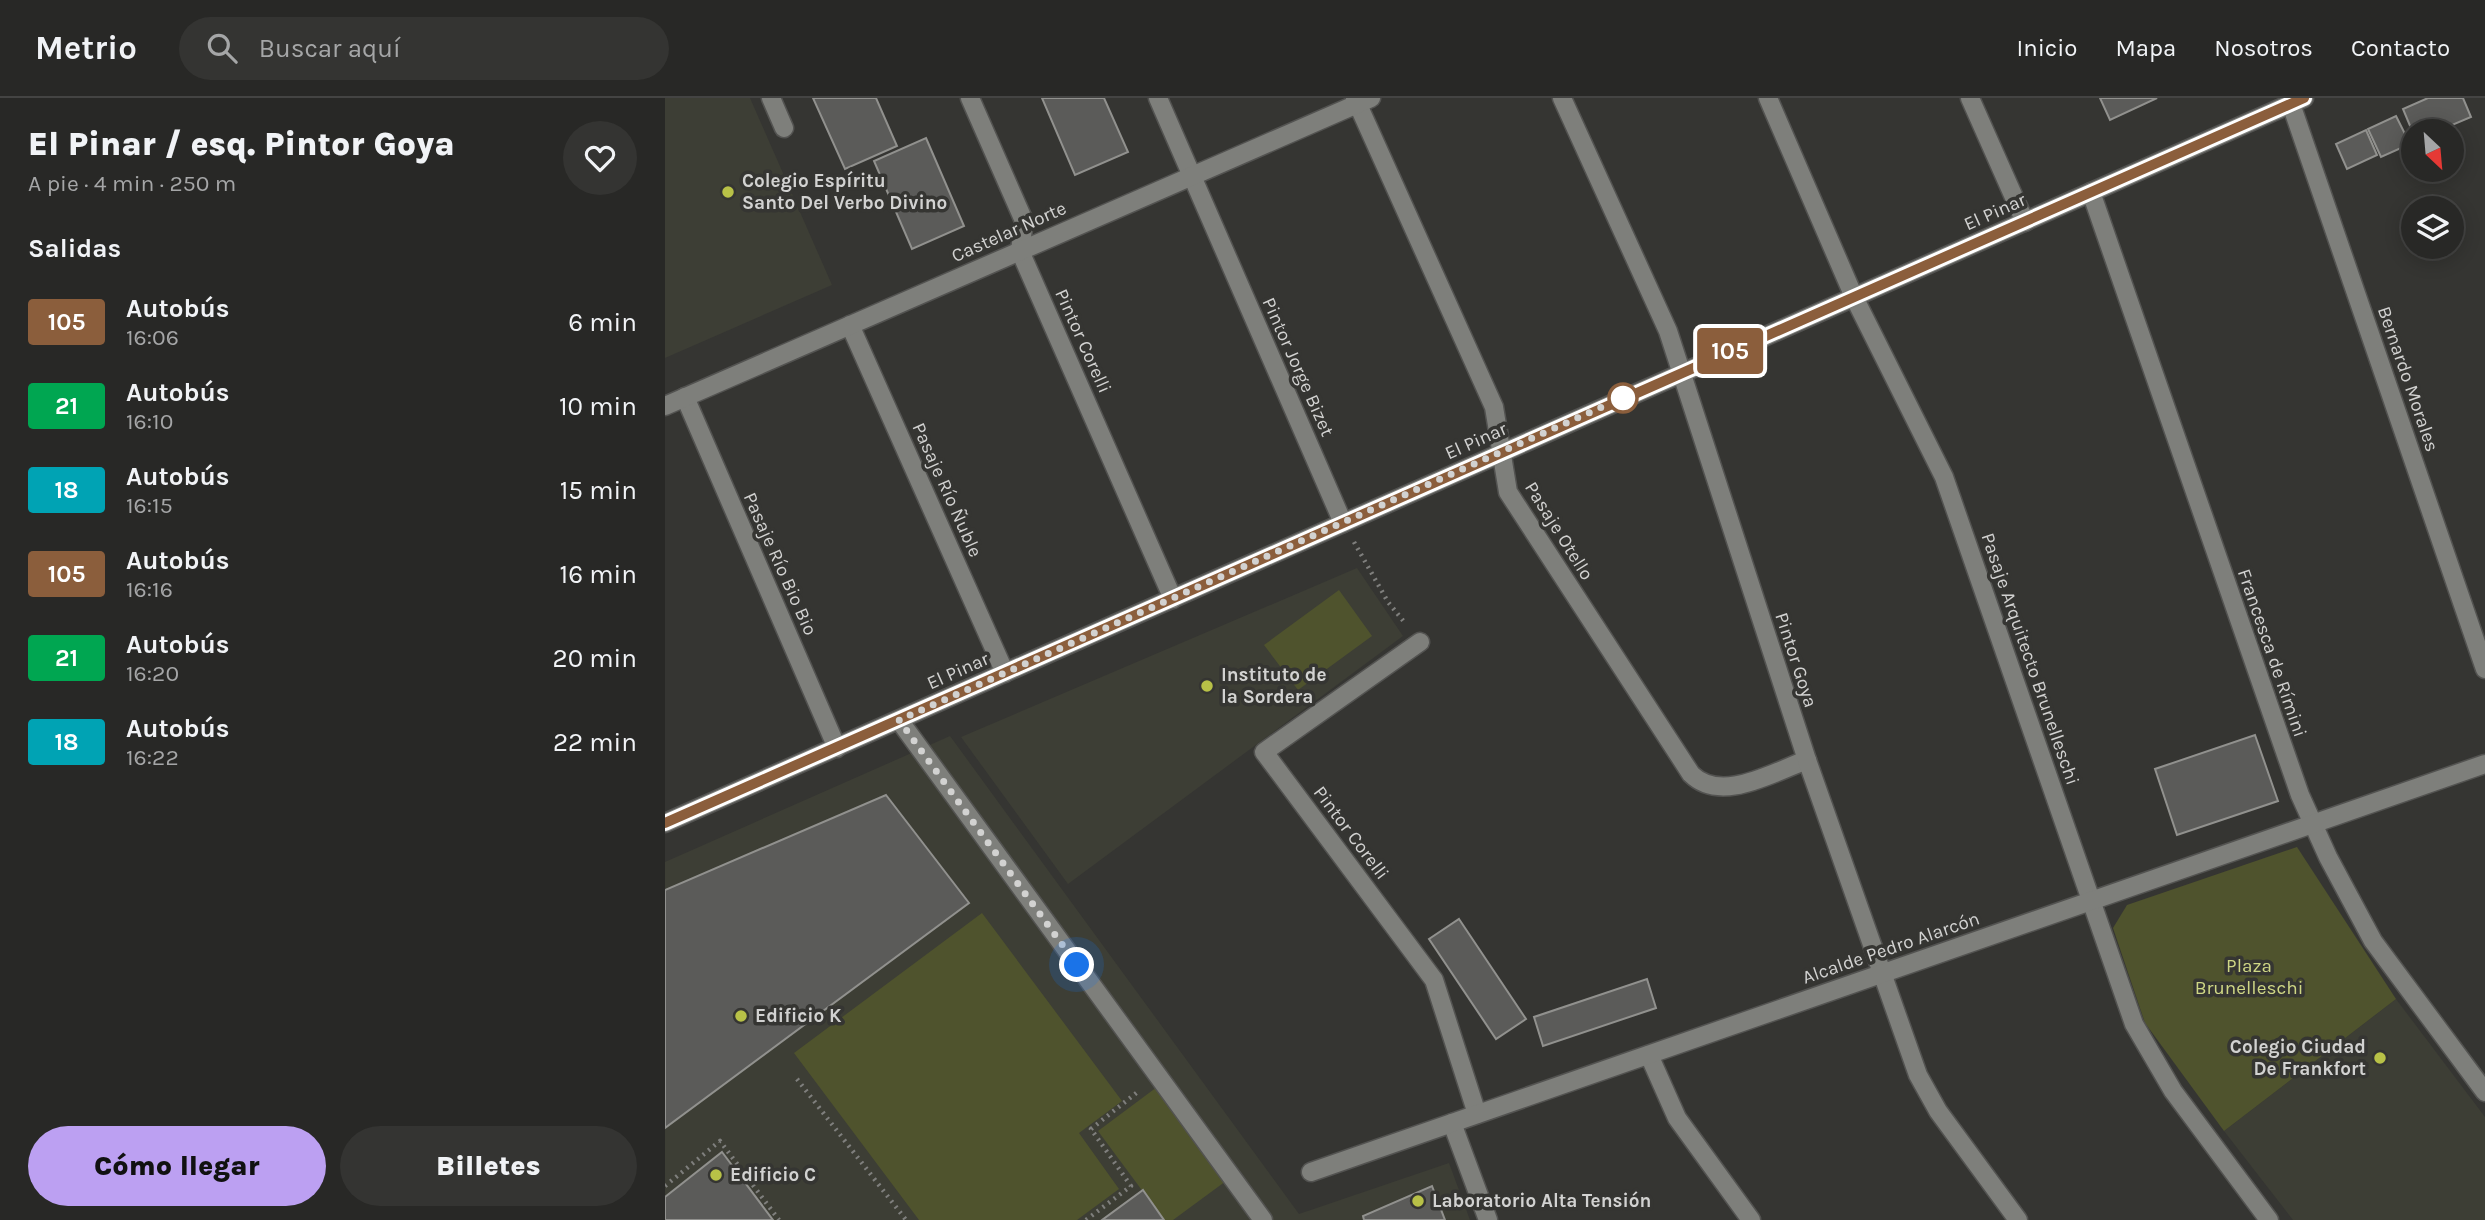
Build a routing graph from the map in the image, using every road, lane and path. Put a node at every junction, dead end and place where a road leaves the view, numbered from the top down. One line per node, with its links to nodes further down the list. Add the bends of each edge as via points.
1 (771, 98): 9 (street)
2 (969, 98): 13 (street, Pintor Corelli, via 1024,221)
3 (1158, 98): 10 (street, Pintor Jorge Bizet)
4 (1562, 98): 16 (street, Pintor Goya, via 1668,331)
5 (1767, 98): 14 (street, Pasaje Arquitecto Brunelleschi)
6 (1970, 98): 12 (street)
7 (1361, 100): 10 (street, Castelar Norte); 19 (street, Pasaje Otello, via 1494,407)
8 (2297, 101): 11 (street, El Pinar); 23 (street, Bernardo Morales)
9 (784, 128)
10 (1190, 177): 13 (street, Castelar Norte); 20 (street, Pintor Jorge Bizet)
11 (2091, 192): 12 (street, El Pinar); 30 (street, Francesca de Rímini, via 2290,767)
12 (2025, 222): 14 (street, El Pinar)
13 (1020, 251): 15 (street, Castelar Norte); 21 (street, Pintor Corelli)
14 (1854, 297): 16 (street, El Pinar); 31 (street, Pasaje Arquitecto Brunelleschi, via 1947,486)
15 (850, 325): 17 (street, Castelar Norte); 24 (street, Pasaje Río Ñuble)
16 (1681, 373): 19 (street, El Pinar); 27 (street, Pintor Goya)
17 (685, 397): 18 (street, Castelar Norte); 26 (street, Pasaje Río Bio Bio)
18 (665, 406)
19 (1501, 452): 20 (street, El Pinar); 27 (street, Pasaje Otello, via 1508,492 1692,774 1705,785 1724,788)
20 (1343, 523): 21 (street, El Pinar); 22 (path, via 1388,602)
21 (1173, 599): 24 (street, El Pinar)
22 (1420, 642): 37 (street, Pintor Corelli, via 1264,752 1434,980)
23 (2485, 669)
24 (1005, 673): 25 (street, El Pinar)
25 (899, 720): 26 (street, El Pinar); 34 (street)
26 (837, 748): 29 (street, El Pinar)
27 (1807, 760): 32 (street, Pintor Goya)
28 (2485, 764): 30 (street, Alcalde Pedro Alarcón)
29 (667, 818)
30 (2314, 824): 31 (street, Alcalde Pedro Alarcón); 36 (street, Francesca de Rímini, via 2374,941)
31 (2091, 901): 32 (street, Alcalde Pedro Alarcón); 48 (street, Pasaje Arquitecto Brunelleschi, via 2125,1003 2147,1049)
32 (1882, 974): 33 (street, Alcalde Pedro Alarcón); 47 (street, Pintor Goya, via 1927,1093)
33 (1649, 1055): 37 (street, Alcalde Pedro Alarcón); 46 (street, via 1677,1118)
34 (1158, 1075): 43 (path, via 1091,1129 1131,1186); 44 (street)
35 (797, 1079): 42 (path)
36 (2485, 1092)
37 (1477, 1114): 38 (street, Alcalde Pedro Alarcón)
38 (1452, 1123): 39 (street, Alcalde Pedro Alarcón); 45 (street)
39 (1311, 1172)
40 (665, 1186): 41 (path, via 720,1141)
41 (779, 1220)
42 (906, 1220)
43 (1086, 1220)
44 (1263, 1220)
45 (1488, 1220)
46 (1751, 1220)
47 (2018, 1220)
48 (2269, 1220)

